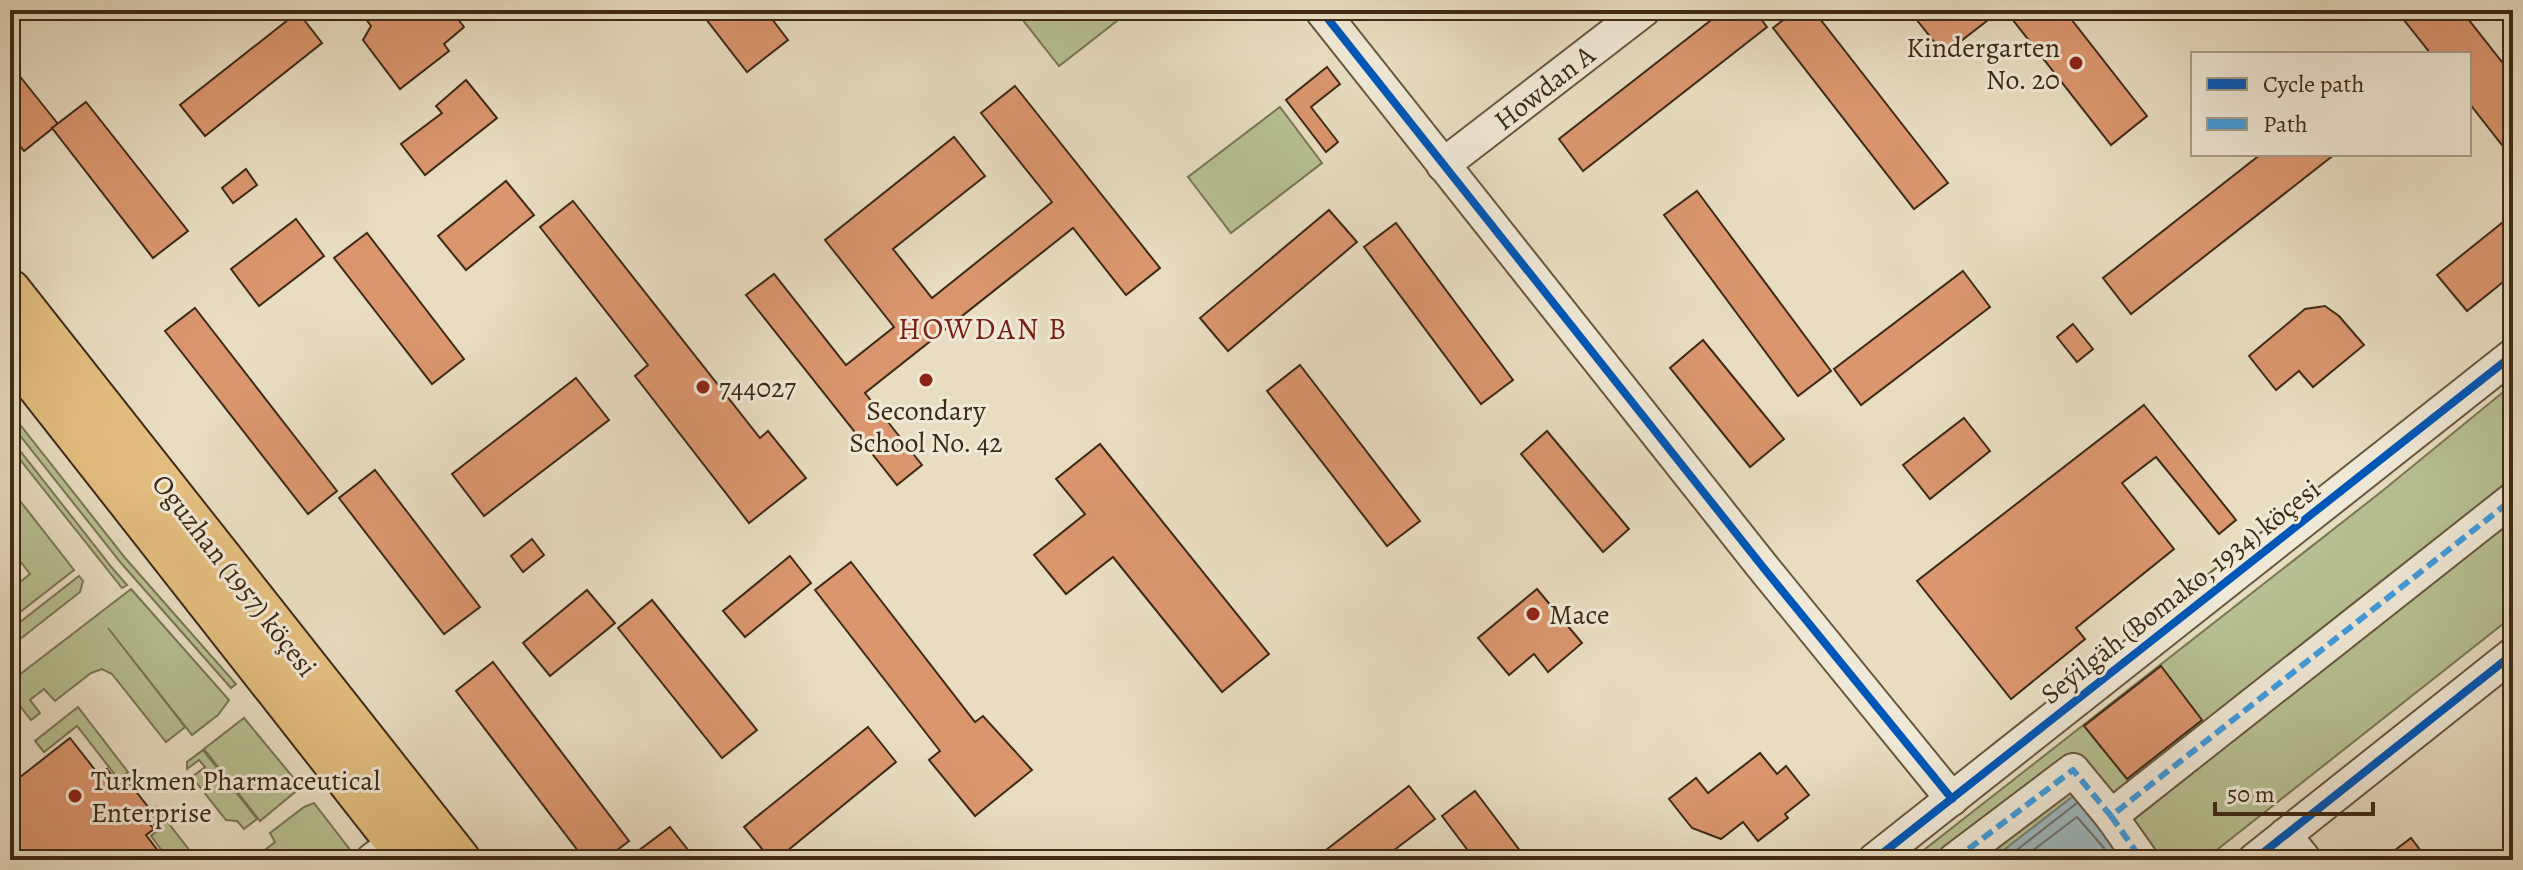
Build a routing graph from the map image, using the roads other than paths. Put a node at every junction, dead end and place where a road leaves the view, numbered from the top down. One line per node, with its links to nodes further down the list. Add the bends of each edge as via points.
1 (1321, 10): 3 (street)
2 (1644, 10): 3 (street, Howdan A)
3 (1443, 165): 9 (street)
4 (10, 290): 11 (main road, Oguzhan (1957) köçesi)
5 (10, 351): 11 (main road, Oguzhan (1957) köçesi)
6 (2513, 355): 9 (street, Seýilgäh (Bomako, 1934) köçesi)
7 (2513, 499): 10 (street)
8 (2513, 654): 12 (street)
9 (1952, 799): 14 (street, Seýilgäh (Bomako, 1934) köçesi)
10 (2111, 816): 15 (street, via 2073,770); 16 (street)
11 (401, 845): 13 (main road, Oguzhan (1957) köçesi)
12 (2295, 848): 17 (street)
13 (460, 860)
14 (1874, 860)
15 (1954, 860)
16 (2142, 860)
17 (2254, 860)

